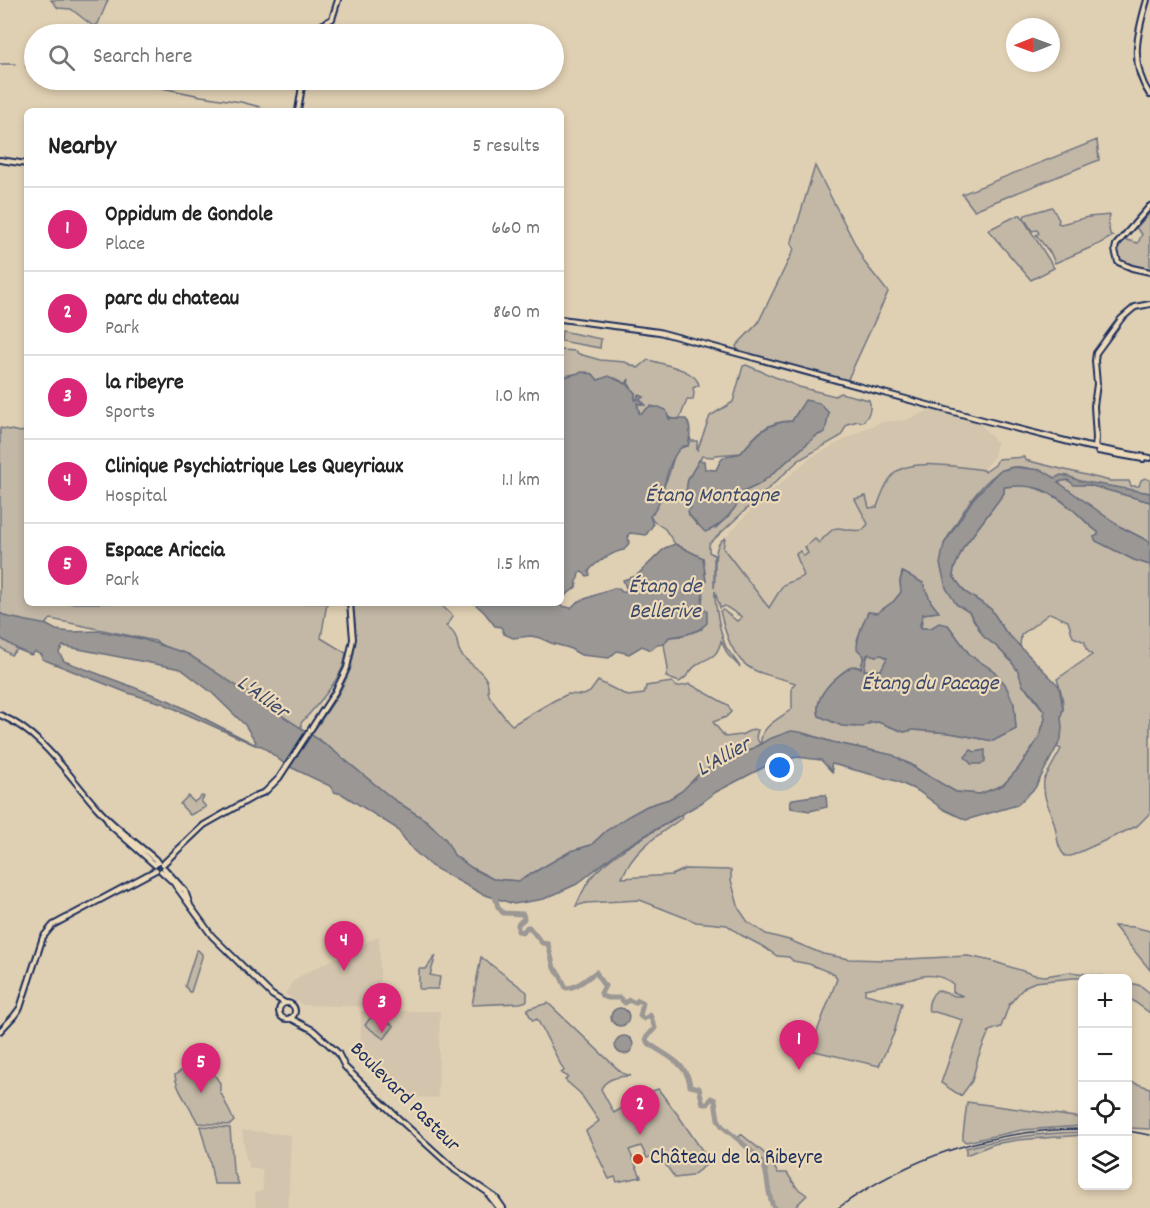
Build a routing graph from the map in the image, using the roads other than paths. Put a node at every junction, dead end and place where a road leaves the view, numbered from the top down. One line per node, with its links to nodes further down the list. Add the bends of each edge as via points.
1 (338, 0): 3 (street, via 332,19)
2 (1147, 0): 5 (street, via 1138,41 1137,69)
3 (323, 24)
4 (301, 90): 6 (street)
5 (1150, 95)
6 (298, 108)
7 (0, 160): 8 (street)
8 (24, 164)
9 (1150, 206): 10 (street, via 1114,250 1118,262)
10 (1150, 272)
11 (1150, 304): 14 (street, via 1129,312 1096,353)
12 (564, 319): 13 (street, via 651,330)
13 (1025, 431): 14 (street); 14 (street)
14 (1093, 448): 15 (street)
15 (1150, 459)
16 (350, 606): 18 (street, via 354,627 351,657 342,680 279,778 265,792 204,825)
17 (0, 715): 18 (street, via 43,745 111,826)
18 (159, 867): 19 (street, via 185,891 191,908 212,936); 21 (street, via 58,921 43,937 18,1011)
19 (283, 1005): 20 (street, via 293,1006); 20 (street, via 281,1016)
20 (292, 1016): 22 (street, Boulevard Pasteur, via 314,1030 340,1056 345,1067 437,1155 496,1198)
21 (0, 1031)
22 (501, 1208)

